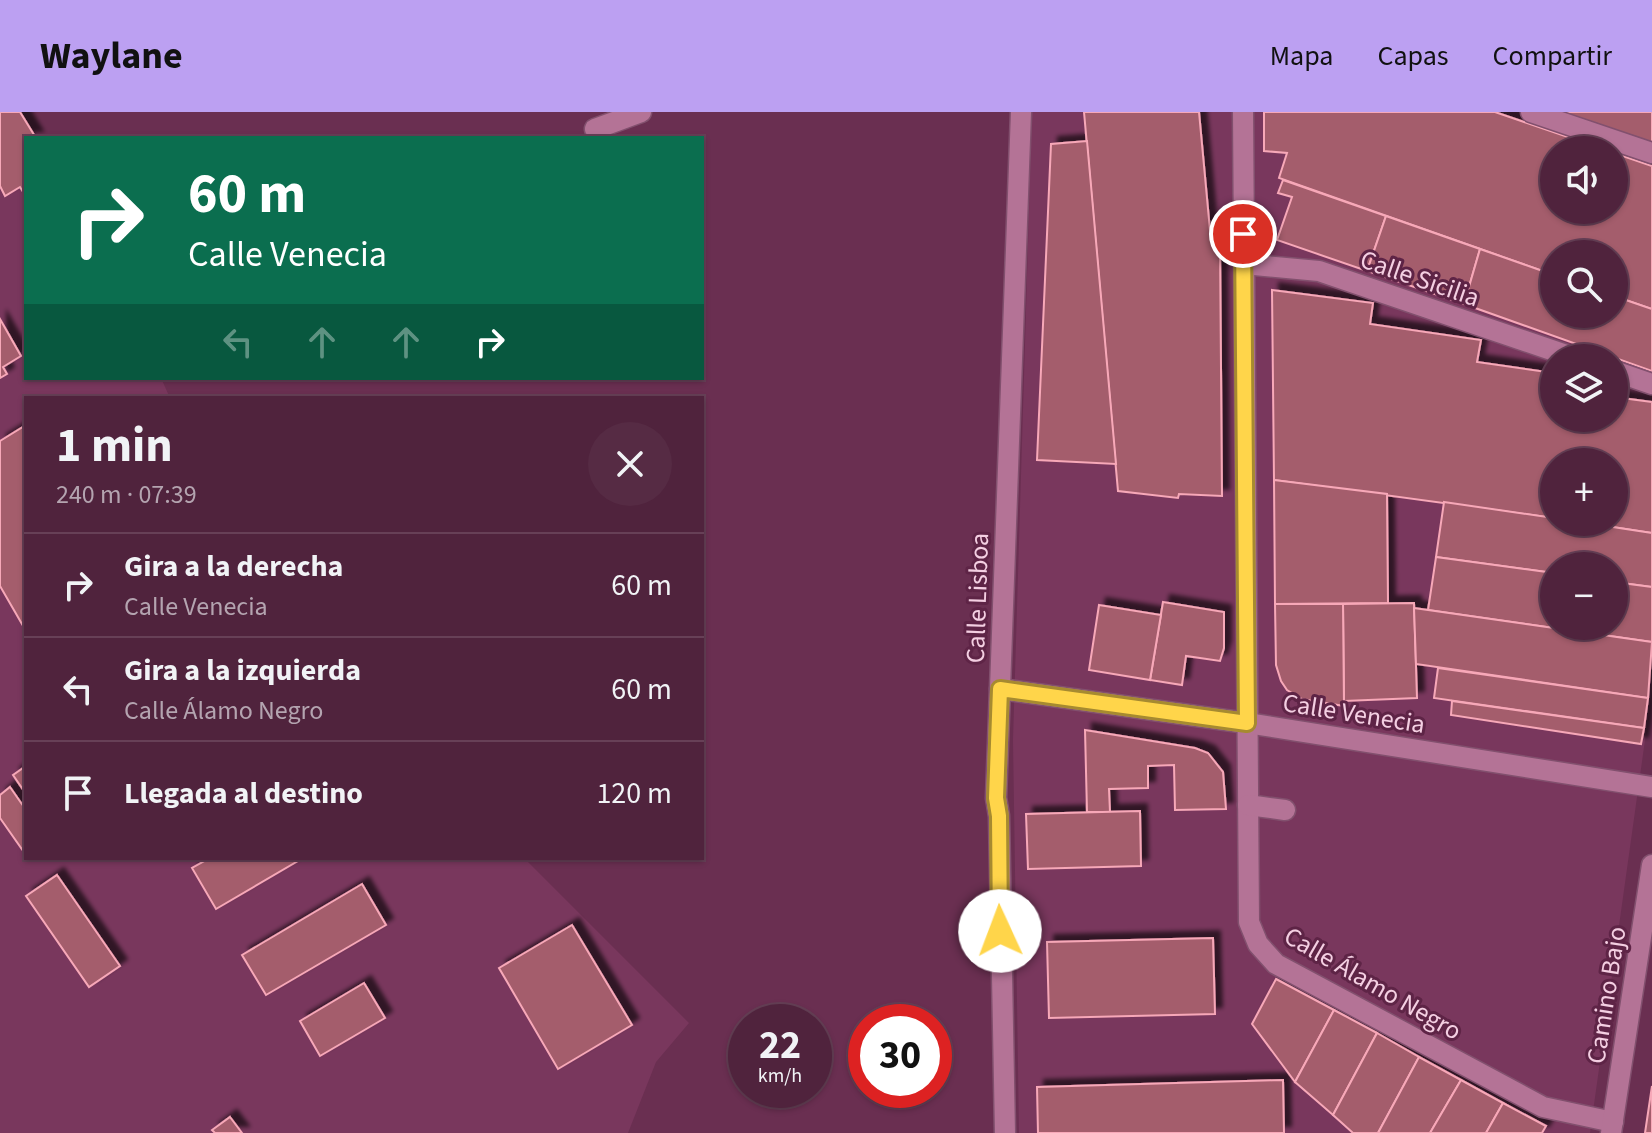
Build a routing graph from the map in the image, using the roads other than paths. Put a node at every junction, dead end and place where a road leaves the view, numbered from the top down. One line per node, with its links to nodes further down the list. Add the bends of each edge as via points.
1 (641, 112): 5 (street)
2 (1021, 112): 11 (street, Calle Lisboa)
3 (1243, 112): 7 (street, Calle Álamo Negro)
4 (1531, 112): 6 (street)
5 (595, 129)
6 (1652, 153)
7 (1244, 264): 8 (street, Calle Sicilia, via 1319,271); 12 (street, Calle Álamo Negro)
8 (1540, 346)
9 (1628, 376): 10 (street)
10 (1652, 384)
11 (1000, 689): 12 (street, Calle Venecia); 18 (street, Calle Lisboa, via 996,798)
12 (1247, 723): 13 (street, Calle Venecia); 14 (street, Calle Álamo Negro)
13 (1652, 787)
14 (1248, 805): 15 (street); 17 (street, Calle Álamo Negro, via 1249,922 1258,944 1276,964 1543,1107)
15 (1285, 810)
16 (1652, 865): 17 (street, Camino Bajo)
17 (1612, 1127)
18 (1005, 1133)

